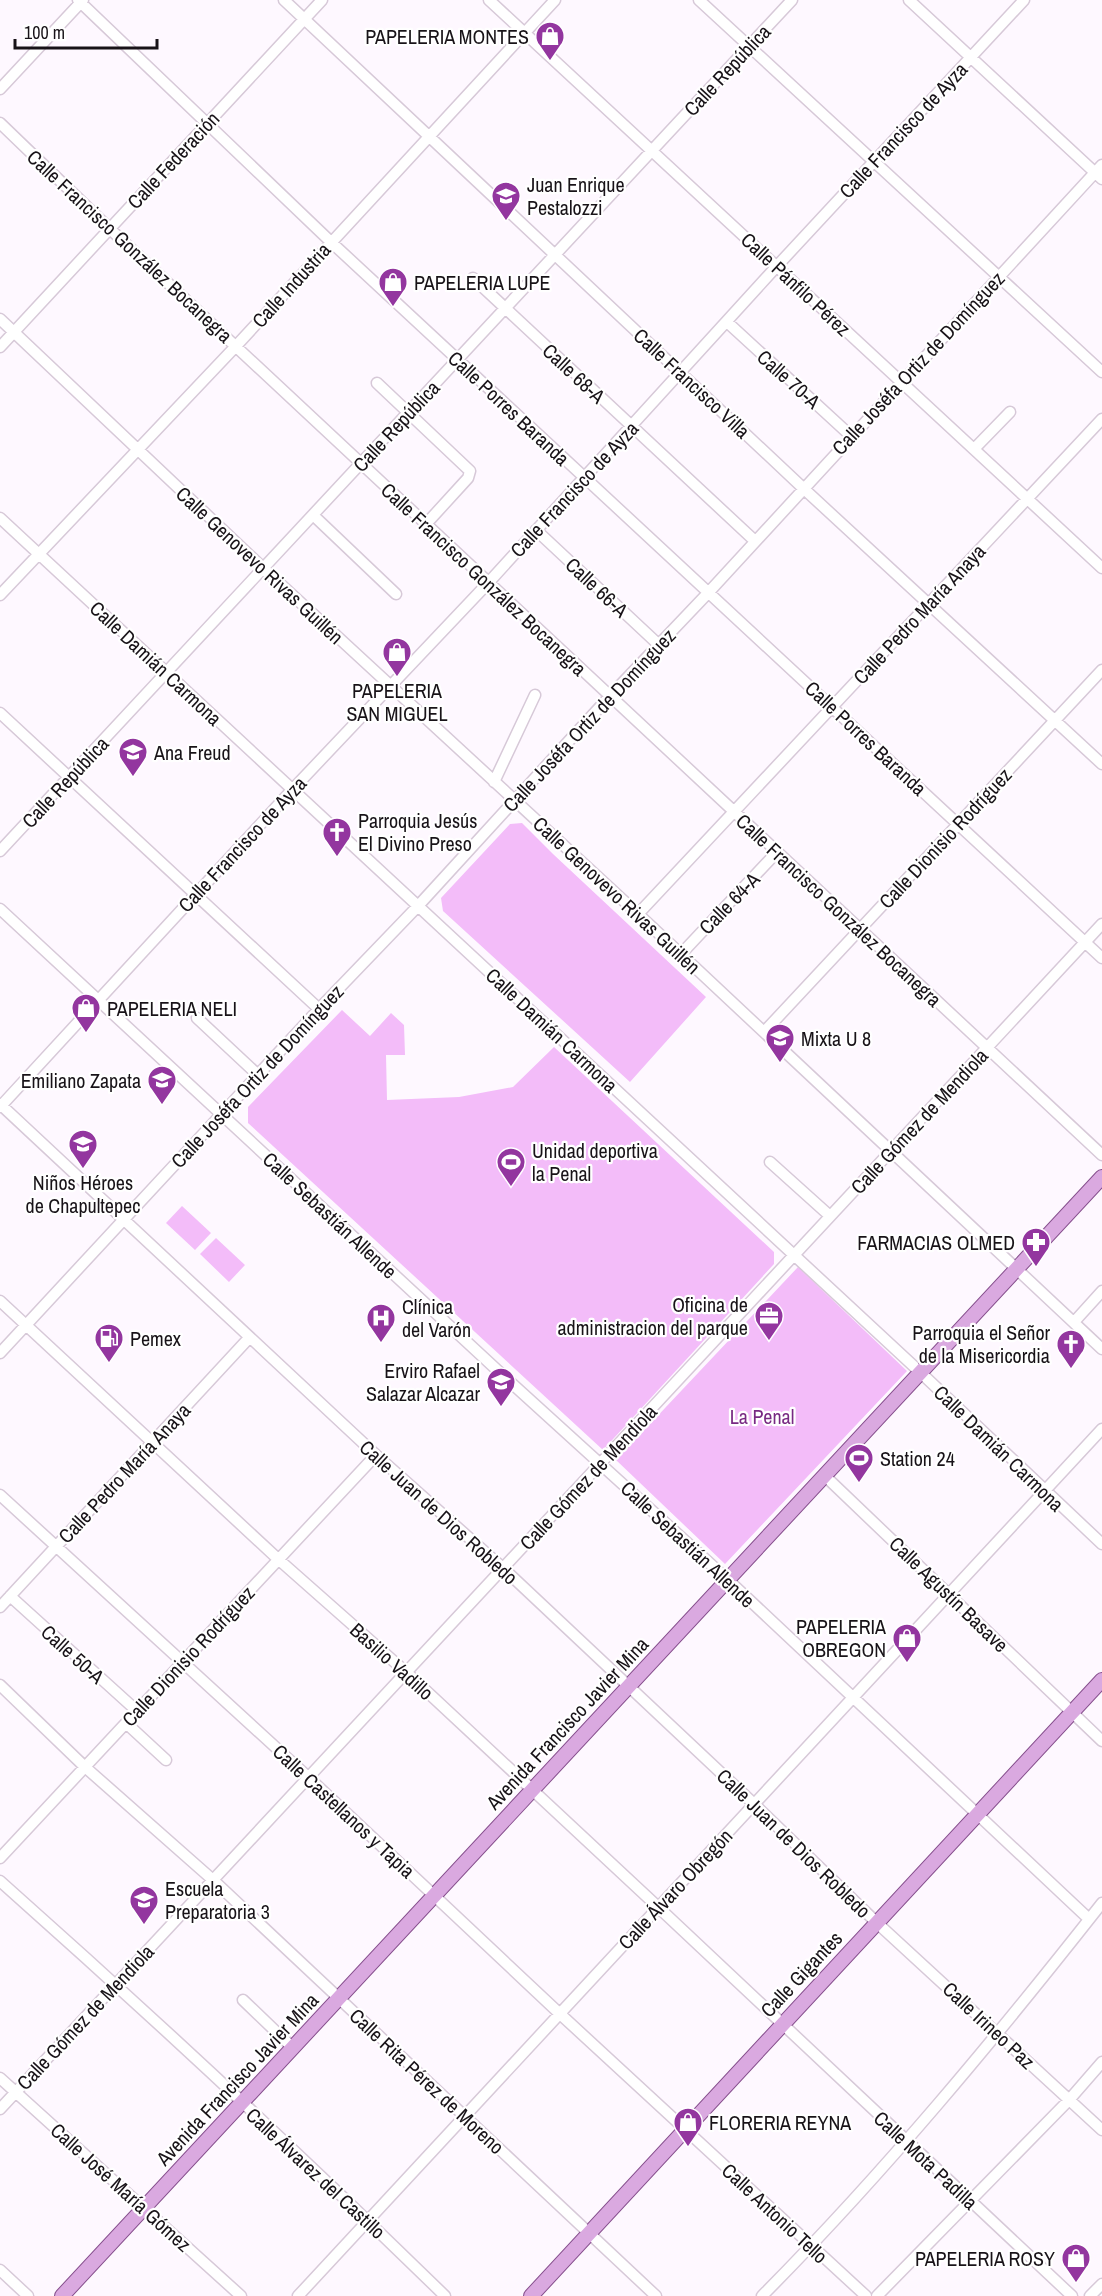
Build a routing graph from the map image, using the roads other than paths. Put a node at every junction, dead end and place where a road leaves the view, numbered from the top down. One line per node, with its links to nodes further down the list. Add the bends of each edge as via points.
1 (284, 0): 10 (street, Calle Francisco Villa)
2 (322, 0): 10 (street, Calle Federación)
3 (489, 0): 11 (street, Calle Pánfilo Pérez)
4 (555, 0): 11 (street, Calle Industria)
5 (699, 0): 12 (street)
6 (792, 0): 12 (street, Calle República)
7 (909, 0): 13 (street)
8 (1024, 0): 13 (street, Calle Francisco de Ayza)
9 (81, 1): 14 (street); 16 (street, Calle Porres Baranda)
10 (304, 20): 16 (street, Calle Federación); 17 (street, Calle Francisco Villa)
11 (524, 33): 17 (street, Calle Industria); 18 (street, Calle Pánfilo Pérez)
12 (749, 46): 18 (street, Calle República); 19 (street)
13 (971, 57): 19 (street, Calle Francisco de Ayza); 20 (street)
14 (0, 89)
15 (0, 123): 21 (street, Calle Francisco González Bocanegra)
16 (208, 123): 21 (street, Calle Federación); 22 (street, Calle Porres Baranda)
17 (429, 135): 22 (street, Calle Industria); 23 (street, Calle Francisco Villa)
18 (651, 151): 23 (street, Calle República); 24 (street, Calle Pánfilo Pérez)
19 (874, 162): 24 (street, Calle Francisco de Ayza); 25 (street)
20 (1100, 172): 25 (street, Calle Joséfa Ortiz de Domínguez)
21 (110, 229): 30 (street, Calle Federación); 31 (street, Calle Francisco González Bocanegra)
22 (331, 242): 31 (street, Calle Industria); 33 (street, Calle Porres Baranda)
23 (555, 254): 27 (street, Calle República); 35 (street, Calle Francisco Villa)
24 (777, 266): 29 (street, Calle Francisco de Ayza); 36 (street, Calle Pánfilo Pérez)
25 (999, 276): 34 (street); 36 (street, Calle Joséfa Ortiz de Domínguez)
26 (473, 278): 27 (street, Calle 68-A)
27 (505, 309): 33 (street, Calle República); 41 (street, Calle 68-A)
28 (0, 319): 30 (street, Calle Genovevo Rivas Guillén)
29 (727, 322): 35 (street, Calle Francisco de Ayza); 42 (street, Calle 70-A)
30 (14, 332): 32 (street, Calle Federación); 44 (street, Calle Genovevo Rivas Guillén)
31 (236, 346): 44 (street, Calle Industria); 45 (street, Calle Francisco González Bocanegra)
32 (0, 347)
33 (457, 360): 38 (street, Calle República); 46 (street, Calle Porres Baranda)
34 (1102, 372)
35 (681, 373): 41 (street, Calle Francisco de Ayza); 47 (street, Calle Francisco Villa)
36 (902, 382): 42 (street, Calle Joséfa Ortiz de Domínguez); 43 (street, Calle Pánfilo Pérez)
37 (377, 383): 38 (street)
38 (408, 412): 45 (street, Calle República); 51 (street, via 471,472)
39 (1010, 412): 43 (street)
40 (1102, 418): 48 (street, Calle Pedro María Anaya)
41 (631, 426): 46 (street, Calle Francisco de Ayza); 53 (street, Calle 68-A)
42 (851, 436): 47 (street, Calle Joséfa Ortiz de Domínguez)
43 (974, 449): 48 (street, Calle Pánfilo Pérez)
44 (138, 450): 54 (street, Calle Industria); 55 (street, Calle Genovevo Rivas Guillén)
45 (361, 463): 49 (street, Calle República); 51 (street, Calle Francisco González Bocanegra)
46 (583, 478): 52 (street, Calle Francisco de Ayza); 58 (street, Calle Porres Baranda)
47 (803, 488): 53 (street, Calle Joséfa Ortiz de Domínguez); 61 (street, Calle Francisco Villa)
48 (1027, 498): 56 (street, Calle Pánfilo Pérez); 61 (street, Calle Pedro María Anaya)
49 (313, 515): 55 (street, Calle República); 59 (street)
50 (0, 518): 54 (street, Calle Damián Carmona)
51 (426, 524): 57 (street, Calle Francisco González Bocanegra)
52 (536, 530): 57 (street, Calle Francisco de Ayza); 62 (street, Calle 66-A)
53 (755, 541): 58 (street, Calle Joséfa Ortiz de Domínguez)
54 (38, 553): 60 (street, Calle Industria); 64 (street, Calle Damián Carmona)
55 (263, 568): 64 (street, Calle República); 65 (street, Calle Genovevo Rivas Guillén)
56 (1102, 568)
57 (489, 582): 65 (street, Calle Francisco de Ayza); 67 (street, Calle Francisco González Bocanegra)
58 (708, 593): 62 (street, Calle Joséfa Ortiz de Domínguez); 68 (street, Calle Porres Baranda)
59 (396, 594)
60 (0, 595)
61 (929, 604): 68 (street, Calle Pedro María Anaya); 70 (street, Calle Francisco Villa)
62 (658, 645): 67 (street, Calle Joséfa Ortiz de Domínguez)
63 (1102, 670): 70 (street, Calle Dionisio Rodríguez)
64 (166, 673): 72 (street, Calle República); 74 (street, Calle Damián Carmona)
65 (390, 686): 73 (street, Calle Genovevo Rivas Guillén); 74 (street, Calle Francisco de Ayza)
66 (535, 695): 73 (street)
67 (610, 696): 75 (street, Calle Joséfa Ortiz de Domínguez); 76 (street, Calle Francisco González Bocanegra)
68 (832, 707): 76 (street, Calle Pedro María Anaya); 77 (street, Calle Porres Baranda)
69 (0, 713): 72 (street)
70 (1055, 720): 71 (street, Calle Francisco Villa); 77 (street, Calle Dionisio Rodríguez)
71 (1102, 764)
72 (69, 777): 78 (street, Calle República); 80 (street)
73 (494, 782): 75 (street, Calle Genovevo Rivas Guillén)
74 (292, 790): 80 (street, Calle Francisco de Ayza); 81 (street, Calle Damián Carmona)
75 (514, 801): 81 (street, Calle Joséfa Ortiz de Domínguez); 83 (street, Calle Genovevo Rivas Guillén)
76 (734, 812): 79 (street, Calle Francisco González Bocanegra); 83 (street, Calle Pedro María Anaya)
77 (959, 824): 85 (street, Calle Dionisio Rodríguez); 86 (street, Calle Porres Baranda)
78 (0, 851)
79 (777, 852): 85 (street, Calle Francisco González Bocanegra); 87 (street, Calle 64-A)
80 (196, 894): 89 (street, Calle Francisco de Ayza); 90 (street)
81 (418, 906): 90 (street, Calle Joséfa Ortiz de Domínguez); 103 (street, Calle Damián Carmona)
82 (0, 909): 89 (street, Calle Sebastián Allende)
83 (638, 914): 87 (street, Calle Genovevo Rivas Guillén)
84 (1102, 924): 86 (street, Calle Gómez de Mendiola)
85 (860, 930): 92 (street, Calle Dionisio Rodríguez); 93 (street, Calle Francisco González Bocanegra)
86 (1085, 942): 88 (street, Calle Porres Baranda); 93 (street, Calle Gómez de Mendiola)
87 (681, 954): 92 (street, Calle Genovevo Rivas Guillén)
88 (1102, 958)
89 (98, 1000): 95 (street, Calle Francisco de Ayza); 96 (street, Calle Sebastián Allende)
90 (319, 1009): 94 (street, Calle Joséfa Ortiz de Domínguez)
91 (197, 1018): 94 (street)
92 (764, 1032): 97 (street, Calle Genovevo Rivas Guillén)
93 (987, 1048): 97 (street, Calle Gómez de Mendiola); 98 (street, Calle Francisco González Bocanegra)
94 (258, 1075): 96 (street, Calle Joséfa Ortiz de Domínguez)
95 (0, 1106): 102 (street, Calle Juan de Dios Robledo)
96 (221, 1115): 102 (street, Calle Joséfa Ortiz de Domínguez); 116 (street, Calle Sebastián Allende)
97 (891, 1151): 101 (street, Calle Gómez de Mendiola); 104 (street, Calle Genovevo Rivas Guillén)
98 (1102, 1155)
99 (770, 1162): 101 (street)
100 (1102, 1177): 104 (main road, Avenida Francisco Javier Mina)
101 (830, 1216): 103 (street, Calle Gómez de Mendiola)
102 (123, 1220): 108 (street, Calle Joséfa Ortiz de Domínguez); 109 (street, Calle Juan de Dios Robledo)
103 (794, 1256): 112 (street, Calle Damián Carmona); 116 (street, Calle Gómez de Mendiola)
104 (1017, 1269): 107 (street, Calle Genovevo Rivas Guillén); 112 (main road, Avenida Francisco Javier Mina)
105 (1102, 1291): 107 (street)
106 (0, 1301): 108 (street, Basilio Vadillo)
107 (1074, 1322): 110 (street, Calle Genovevo Rivas Guillén)
108 (26, 1325): 111 (street, Calle Joséfa Ortiz de Domínguez); 114 (street, Basilio Vadillo)
109 (249, 1338): 114 (street, Calle Pedro María Anaya); 115 (street, Calle Juan de Dios Robledo)
110 (1102, 1348)
111 (0, 1353)
112 (920, 1372): 117 (main road, Avenida Francisco Javier Mina); 118 (street, Calle Damián Carmona)
113 (1102, 1429): 118 (street, Calle Álvaro Obregón)
114 (153, 1442): 121 (street, Calle Pedro María Anaya); 122 (street, Basilio Vadillo)
115 (376, 1455): 122 (street, Calle Dionisio Rodríguez); 123 (street, Calle Juan de Dios Robledo)
116 (601, 1464): 123 (street, Calle Gómez de Mendiola); 124 (street, Calle Sebastián Allende)
117 (824, 1475): 124 (main road, Avenida Francisco Javier Mina); 125 (street, Calle Agustín Basave)
118 (1044, 1491): 120 (street, Calle Damián Carmona); 125 (street, Calle Álvaro Obregón)
119 (0, 1495): 121 (street, Calle Castellanos y Tapia)
120 (1102, 1544)
121 (56, 1546): 126 (street, Calle Pedro María Anaya); 128 (street, Calle Castellanos y Tapia)
122 (278, 1559): 128 (street, Calle Dionisio Rodríguez); 129 (street, Basilio Vadillo)
123 (504, 1569): 129 (street, Calle Gómez de Mendiola); 132 (street, Calle Juan de Dios Robledo)
124 (727, 1579): 132 (main road, Avenida Francisco Javier Mina); 133 (street, Calle Sebastián Allende)
125 (949, 1594): 133 (street, Calle Álvaro Obregón); 135 (street, Calle Agustín Basave)
126 (10, 1596): 127 (street, Calle Pedro María Anaya); 134 (street, Calle 50-A)
127 (0, 1607)
128 (182, 1663): 134 (street, Calle Dionisio Rodríguez); 140 (street, Calle Castellanos y Tapia)
129 (407, 1673): 140 (street, Calle Gómez de Mendiola); 141 (street, Basilio Vadillo)
130 (1102, 1680): 135 (main road, Calle Gigantes)
131 (0, 1685): 139 (street, Calle Rita Pérez de Moreno)
132 (629, 1685): 141 (main road, Avenida Francisco Javier Mina); 142 (street, Calle Juan de Dios Robledo)
133 (853, 1698): 142 (street, Calle Álvaro Obregón); 143 (street, Calle Sebastián Allende)
134 (137, 1711): 136 (street, Calle Dionisio Rodríguez)
135 (1072, 1713): 137 (street, Calle Agustín Basave); 143 (main road, Calle Gigantes)
136 (126, 1723): 138 (street); 139 (street, Calle Dionisio Rodríguez)
137 (1102, 1741)
138 (166, 1760)
139 (85, 1767): 144 (street, Calle Dionisio Rodríguez); 145 (street, Calle Rita Pérez de Moreno)
140 (309, 1777): 145 (street, Calle Gómez de Mendiola); 147 (street, Calle Castellanos y Tapia)
141 (532, 1789): 147 (main road, Avenida Francisco Javier Mina); 149 (street, Basilio Vadillo)
142 (754, 1804): 149 (street, Calle Álvaro Obregón); 151 (street, Calle Juan de Dios Robledo)
143 (977, 1816): 150 (street, Calle Sebastián Allende); 151 (main road, Calle Gigantes)
144 (0, 1858)
145 (213, 1880): 152 (street, Calle Gómez de Mendiola); 153 (street, Calle Rita Pérez de Moreno)
146 (0, 1881): 152 (street, Calle Álvarez del Castillo)
147 (434, 1894): 153 (main road, Avenida Francisco Javier Mina); 155 (street, Calle Castellanos y Tapia)
148 (1102, 1903): 150 (street)
149 (658, 1907): 155 (street, Calle Álvaro Obregón); 156 (street, Basilio Vadillo)
150 (1089, 1919): 157 (street)
151 (876, 1922): 156 (main road, Calle Gigantes); 157 (street, Calle Irineo Paz)
152 (116, 1984): 161 (street, Calle Gómez de Mendiola); 163 (street, Calle Álvarez del Castillo)
153 (338, 1998): 158 (main road, Avenida Francisco Javier Mina); 165 (street, Calle Rita Pérez de Moreno)
154 (243, 2000): 158 (street)
155 (559, 2013): 165 (street, Calle Álvaro Obregón); 166 (street, Calle Castellanos y Tapia)
156 (781, 2025): 166 (main road, Calle Gigantes); 168 (street, Calle Mota Padilla)
157 (998, 2034): 162 (street, Calle Irineo Paz); 168 (street)
158 (292, 2048): 163 (main road, Avenida Francisco Javier Mina)
159 (1102, 2062): 162 (street)
160 (0, 2078): 161 (street, Calle José María Gómez)
161 (15, 2093): 164 (street, Calle Gómez de Mendiola); 170 (street, Calle José María Gómez)
162 (1069, 2100): 167 (street, Calle Irineo Paz); 169 (street)
163 (242, 2102): 170 (main road, Avenida Francisco Javier Mina); 171 (street, Calle Álvarez del Castillo)
164 (0, 2109)
165 (464, 2117): 171 (street, Calle Álvaro Obregón); 172 (street, Calle Rita Pérez de Moreno)
166 (685, 2129): 172 (main road, Calle Gigantes); 173 (street, Calle Antonio Tello)
167 (1102, 2130)
168 (905, 2140): 169 (street, Calle Mota Padilla); 173 (street)
169 (970, 2201): 185 (street); 186 (street, Calle Mota Padilla)
170 (144, 2207): 177 (main road, Avenida Francisco Javier Mina); 178 (street, Calle José María Gómez)
171 (368, 2220): 179 (street, Calle Álvaro Obregón); 180 (street, Calle Álvarez del Castillo)
172 (589, 2233): 181 (main road, Calle Gigantes); 182 (street, Calle Rita Pérez de Moreno)
173 (812, 2246): 183 (street); 184 (street, Calle Antonio Tello)
174 (0, 2270): 176 (street)
175 (1102, 2283): 187 (street)
176 (28, 2296)
177 (62, 2296)
178 (241, 2296)
179 (298, 2296)
180 (445, 2296)
181 (531, 2296)
182 (656, 2296)
183 (762, 2296)
184 (866, 2296)
185 (877, 2296)
186 (1071, 2296)
187 (1090, 2296)

